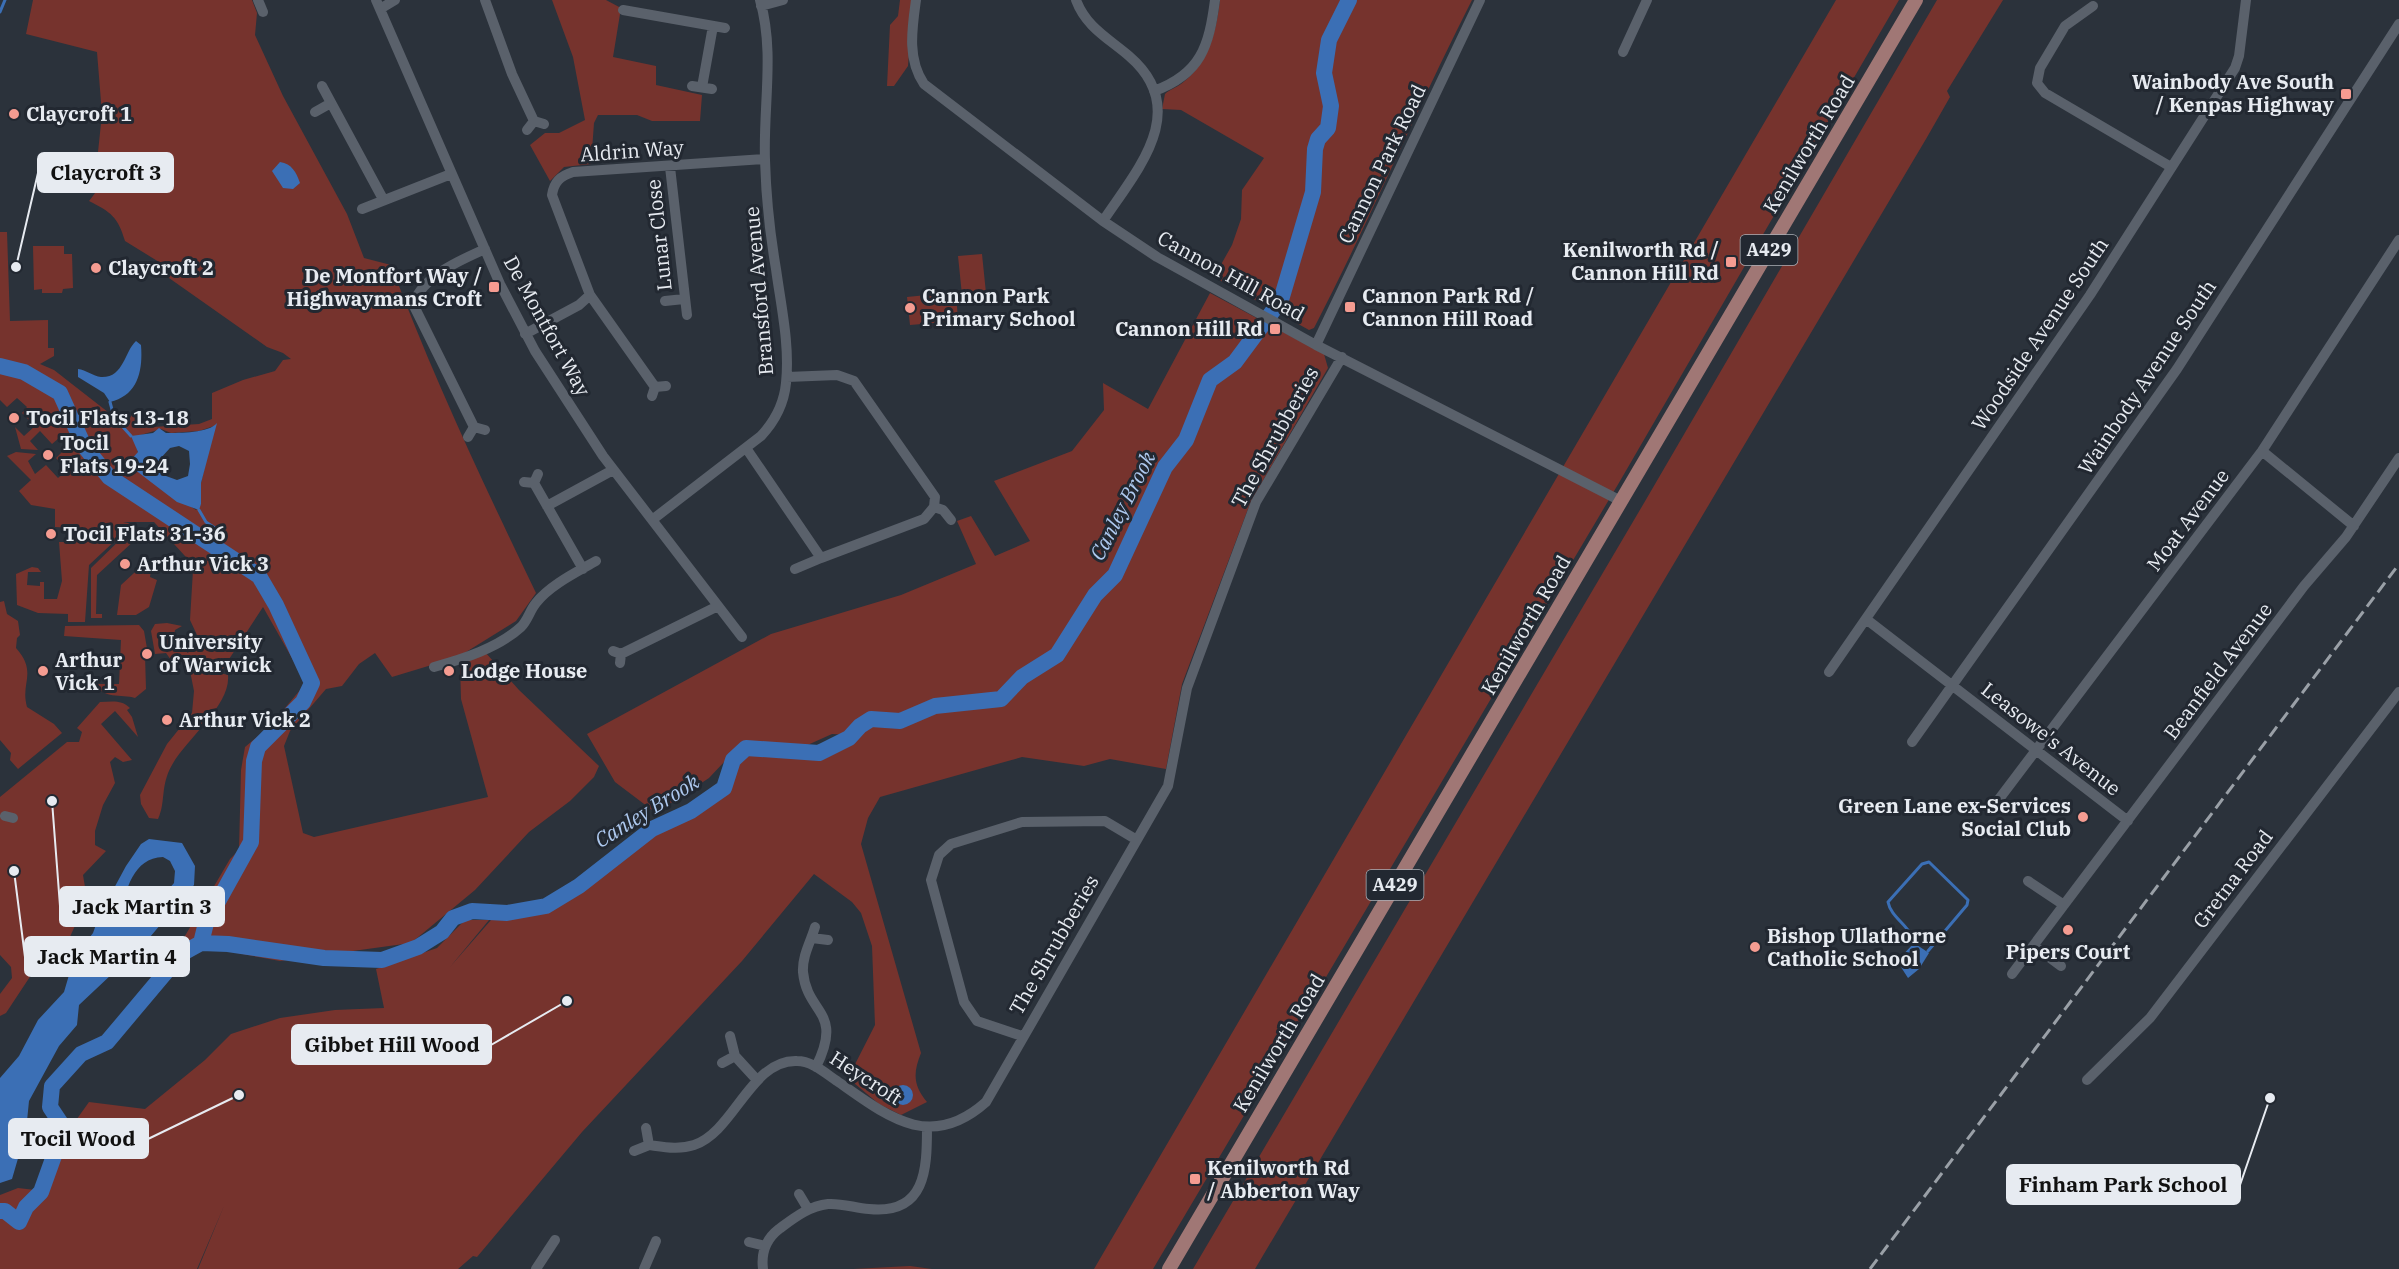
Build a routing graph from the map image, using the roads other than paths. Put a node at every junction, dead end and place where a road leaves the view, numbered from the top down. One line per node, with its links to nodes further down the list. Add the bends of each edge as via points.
1 (258, 0): 16 (street)
2 (395, 0): 14 (street)
3 (485, 0): 26 (street)
4 (635, 0): 18 (street, via 628,11)
5 (783, 0): 13 (street)
6 (916, 0): 33 (street, Cannon Hill Road, via 912,57 924,84)
7 (1076, 0): 23 (street, via 1092,27 1138,65)
8 (1215, 0): 23 (street, via 1209,39 1200,57 1182,78)
9 (1480, 0): 41 (street, Cannon Park Road)
10 (1647, 0): 20 (street)
11 (1916, 0): 51 (main road, Kenilworth Road / A429)
12 (2246, 0): 29 (street, Woodside Avenue South, via 2237,62)
13 (760, 3): 27 (street, Bransford Avenue, via 768,45)
14 (378, 4): 30 (street, De Montfort Way)
15 (2093, 6): 29 (street, via 2065,26 2037,74 2038,86)
16 (263, 12)
17 (2399, 24): 67 (street, Wainbody Avenue South, via 2177,369)
18 (712, 26): 19 (street); 22 (street)
19 (725, 28)
20 (1623, 52)
21 (322, 86): 24 (street)
22 (702, 87)
23 (1154, 91): 33 (street, via 1158,120 1152,145)
24 (331, 104): 25 (street); 31 (street)
25 (315, 112)
26 (535, 125)
27 (765, 159): 28 (street, Aldrin Way); 43 (street, Bransford Avenue, via 785,330)
28 (670, 166): 36 (street, Aldrin Way, via 573,172 557,181 552,195); 37 (street, Lunar Close)
29 (2171, 167): 62 (street, Woodside Avenue South, via 2090,295)
30 (451, 174): 31 (street); 35 (street, De Montfort Way)
31 (384, 199): 32 (street)
32 (362, 209)
33 (1103, 221): 41 (street, Cannon Hill Road, via 1156,256)
34 (2399, 240): 47 (street, Moat Avenue)
35 (485, 249): 40 (street, De Montfort Way); 45 (street, via 439,274 418,291 413,303)
36 (590, 295): 40 (street); 44 (street, Aldrin Way)
37 (684, 299): 38 (street, Lunar Close); 39 (street, Lunar Close)
38 (665, 301)
39 (687, 315)
40 (525, 334): 49 (street, De Montfort Way)
41 (1316, 345): 42 (street, Cannon Hill Road)
42 (1342, 357): 51 (street, Cannon Hill Road); 73 (street, The Shrubberies, via 1256,502 1191,674 1168,786)
43 (786, 377): 46 (street, Bransford Avenue, via 784,398 775,418); 53 (street, via 837,375 854,381 935,497)
44 (658, 390)
45 (476, 432)
46 (746, 448): 54 (street, Bransford Avenue); 57 (street)
47 (2262, 451): 56 (street); 70 (street, Moat Avenue)
48 (2399, 458): 56 (street, Beanfield Avenue)
49 (613, 470): 52 (street); 54 (street, De Montfort Way)
50 (532, 480): 52 (street)
51 (1621, 501): 102 (main road, Kenilworth Road / A429)
52 (547, 506): 59 (street)
53 (934, 507): 55 (street, via 943,510); 57 (street, via 924,519)
54 (652, 520): 61 (street, De Montfort Way)
55 (951, 520)
56 (2354, 526): 72 (street, Beanfield Avenue, via 2304,586)
57 (821, 558): 60 (street)
58 (596, 561): 59 (street)
59 (583, 568): 65 (street, via 545,594 523,625 497,648)
60 (795, 569)
61 (718, 606): 63 (street, De Montfort Way); 64 (street)
62 (1866, 619): 66 (street, Woodside Avenue South); 67 (street, Leasowe's Avenue)
63 (742, 637)
64 (618, 656)
65 (434, 667)
66 (1829, 672)
67 (1952, 685): 69 (street, Wainbody Avenue South); 70 (street, Leasowe's Avenue)
68 (2399, 692): 88 (street, Gretna Road, via 2150,1018)
69 (1912, 742)
70 (2037, 750): 71 (street, Moat Avenue); 72 (street, Leasowe's Avenue)
71 (1990, 811)
72 (2128, 820): 75 (street, Beanfield Avenue)
73 (1137, 840): 83 (street, The Shrubberies); 83 (street, The Shrubberies, via 1105,821 1022,822 951,844 939,855 931,880 964,1002 977,1021)
74 (2028, 881): 75 (street)
75 (2064, 905): 79 (street, Beanfield Avenue)
76 (814, 927): 77 (street)
77 (812, 938): 78 (street); 86 (street, via 803,972 826,1021 827,1034)
78 (828, 940)
79 (2034, 946): 80 (street); 81 (street, Beanfield Avenue)
80 (2061, 966)
81 (2012, 974)
82 (730, 1036): 84 (street)
83 (1022, 1036): 89 (street, Heycroft, via 986,1102 962,1120)
84 (735, 1056): 85 (street); 87 (street)
85 (722, 1063)
86 (816, 1067): 87 (street, Heycroft, via 788,1062); 89 (street, Heycroft, via 894,1120)
87 (757, 1080): 91 (street, Heycroft, via 709,1137 682,1148)
88 (2087, 1080)
89 (927, 1127): 94 (street, via 925,1174 907,1200 894,1208 828,1204)
90 (646, 1128): 91 (street)
91 (649, 1145): 92 (street, Heycroft)
92 (634, 1151)
93 (799, 1194): 94 (street)
94 (808, 1209): 98 (street, via 775,1232)
95 (555, 1240): 100 (street)
96 (656, 1241): 101 (street)
97 (749, 1242): 98 (street)
98 (765, 1246): 99 (street)
99 (763, 1266)
100 (536, 1269)
101 (644, 1269)
102 (1169, 1269)

